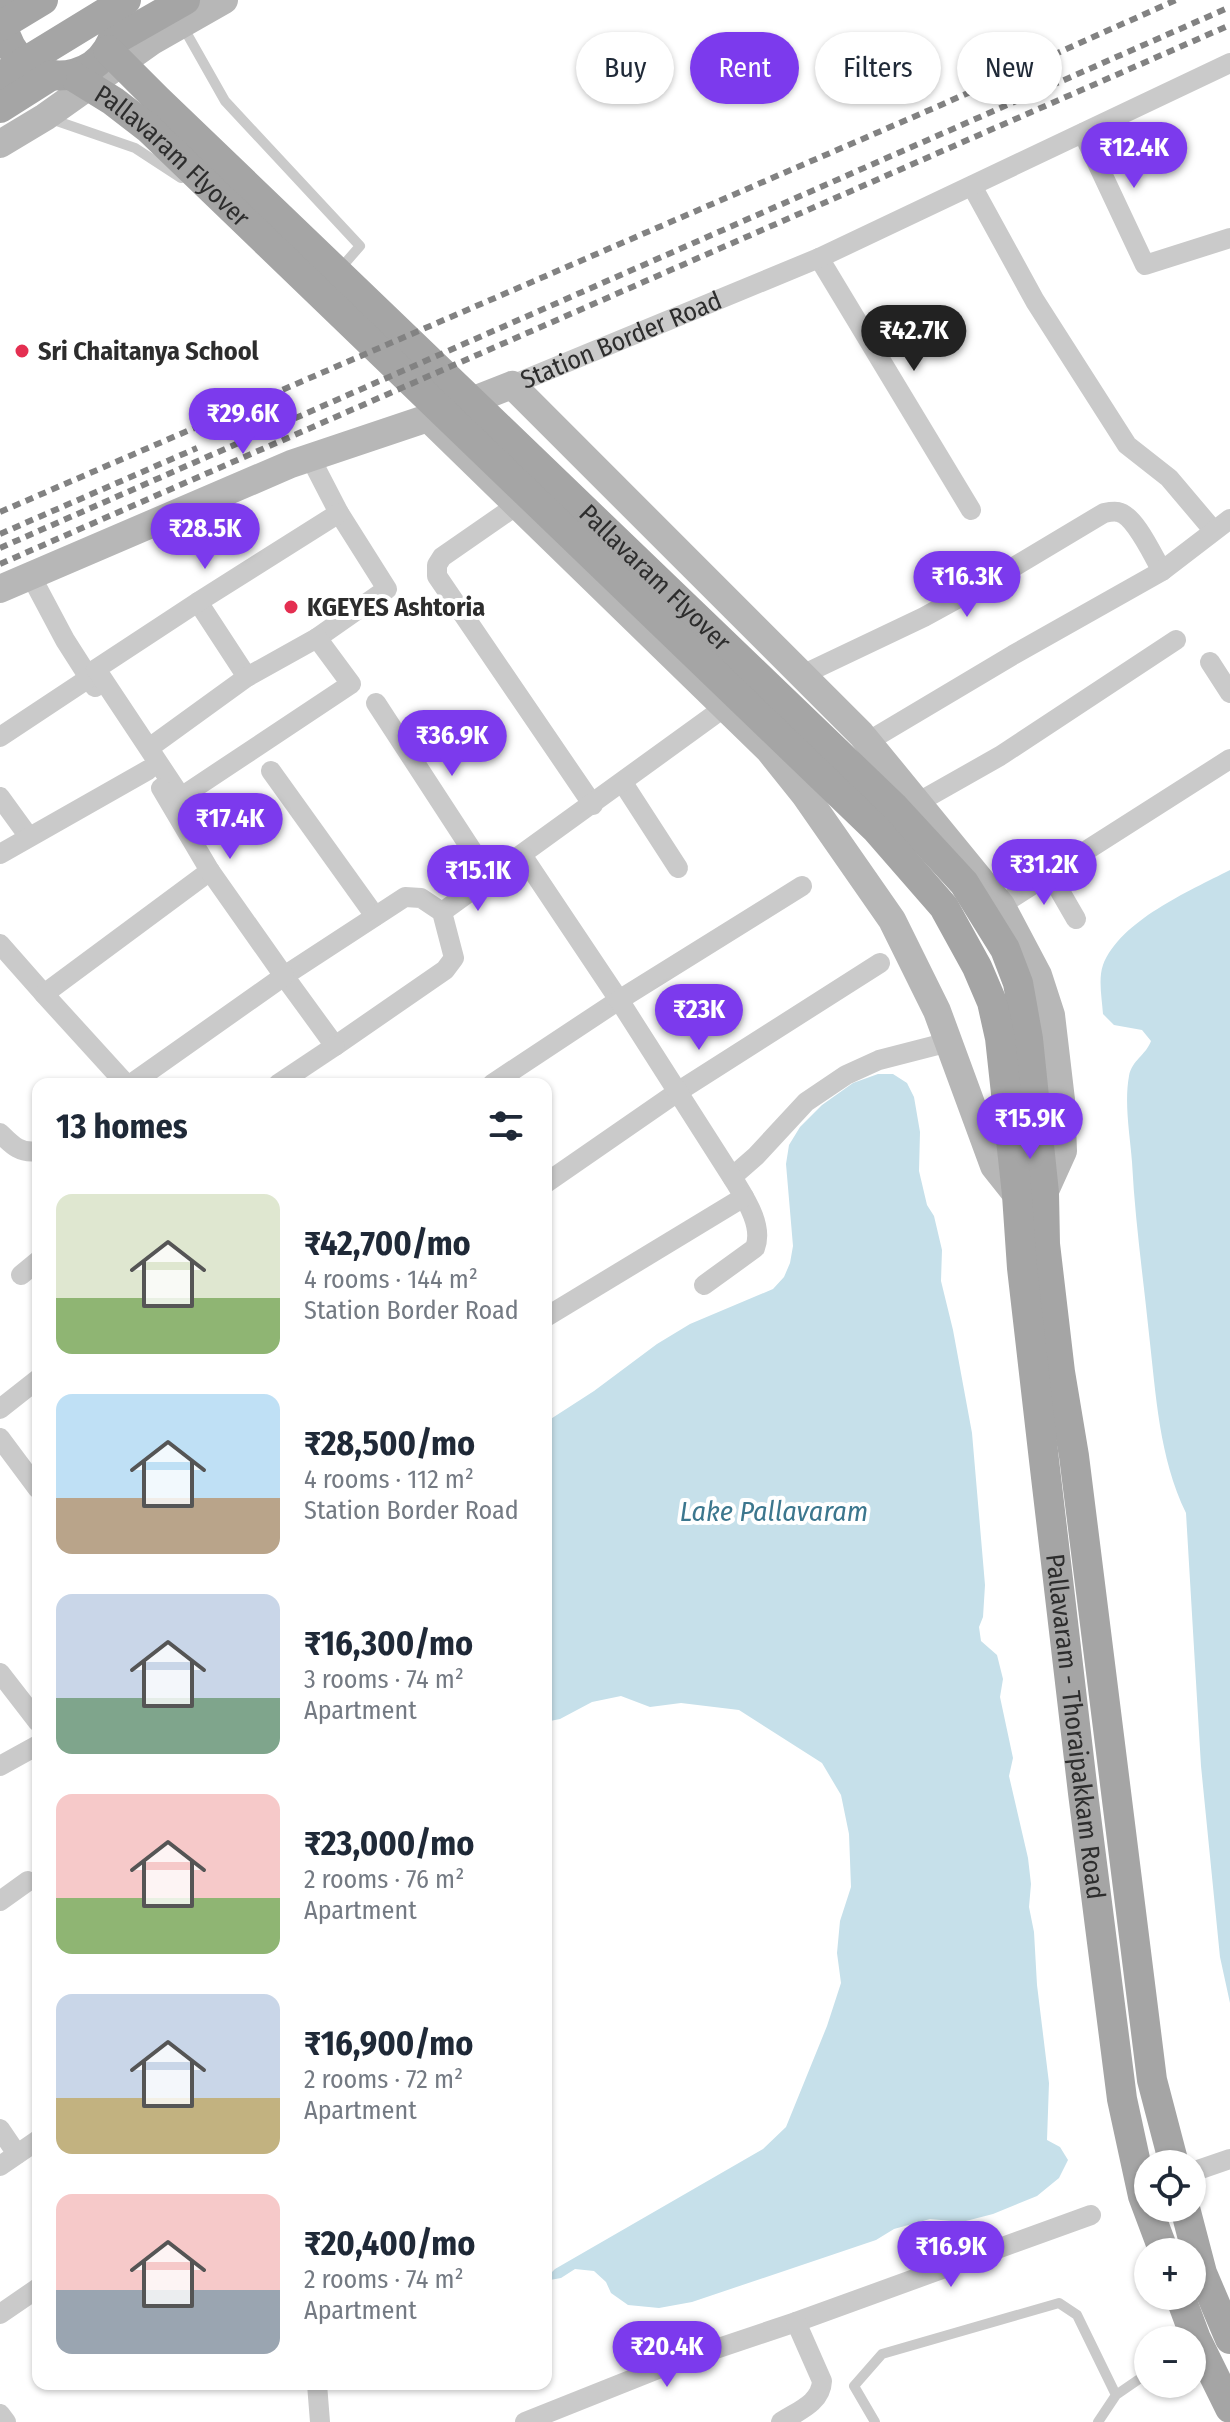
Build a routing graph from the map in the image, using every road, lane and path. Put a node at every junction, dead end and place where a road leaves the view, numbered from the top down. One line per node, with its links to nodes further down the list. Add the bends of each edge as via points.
1 (6, 0): 11 (main road, Pallavaram Flyover, via 3,27 20,59 35,70)
2 (43, 0): 7 (main road)
3 (115, 0): 8 (main road, via 118,16)
4 (126, 0): 10 (main road)
5 (224, 0): 6 (street)
6 (183, 12): 8 (main road, Pallavaram Flyover); 11 (street, via 152,41); 20 (lane, via 225,101 360,246)
7 (0, 26)
8 (110, 46): 11 (main road, Pallavaram Flyover); 68 (main road, Pallavaram Flyover, via 157,99 893,806 964,883 1005,949 1018,983)
9 (1230, 63): 14 (street, Station Border Road)
10 (0, 77)
11 (71, 79): 12 (main road, Pallavaram Flyover); 13 (street); 68 (main road, Pallavaram Flyover, via 148,128 876,829 944,907)
12 (0, 108)
13 (45, 117): 15 (street); 17 (lane, via 135,148)
14 (1083, 133): 16 (street, Station Border Road); 18 (street, via 1145,265)
15 (0, 144)
16 (972, 186): 19 (street, Station Border Road); 27 (street, via 1035,301 1127,445)
17 (192, 188)
18 (1230, 238)
19 (819, 258): 21 (street, Station Border Road); 25 (street)
20 (312, 302)
21 (512, 385): 22 (street, Station Border Road); 35 (street)
22 (428, 418): 23 (street, Station Border Road); 24 (street)
23 (310, 457): 26 (street); 29 (street, Station Border Road)
24 (517, 505): 40 (street); 50 (street, via 442,557 437,576)
25 (971, 510)
26 (339, 513): 31 (street); 32 (street, via 387,589)
27 (1221, 525): 28 (street)
28 (1162, 571): 35 (street, via 1127,516 1104,513 924,617); 42 (street)
29 (31, 576): 30 (street, Station Border Road); 37 (street)
30 (0, 589)
31 (198, 602): 36 (street); 43 (street, via 96,669)
32 (317, 638): 36 (street); 43 (street, via 351,684 181,797)
33 (1176, 640): 49 (street, via 1000,756)
34 (1210, 662): 38 (street)
35 (802, 675): 42 (street)
36 (247, 677): 43 (street)
37 (89, 678): 41 (street); 45 (street)
38 (1230, 693)
39 (376, 703): 57 (street)
40 (725, 707): 47 (street); 69 (street, via 805,795 892,920)
41 (0, 737)
42 (867, 742): 49 (street)
43 (149, 748)
44 (1230, 759): 56 (street)
45 (148, 770): 51 (street); 55 (street)
46 (271, 771): 61 (street)
47 (623, 783): 50 (street); 54 (street)
48 (0, 797): 51 (street)
49 (917, 803): 59 (street)
50 (593, 805): 53 (street)
51 (29, 837): 52 (street)
52 (0, 854)
53 (522, 855): 57 (street); 67 (street)
54 (678, 868)
55 (210, 871): 65 (street); 66 (street)
56 (1050, 874): 59 (street); 62 (street)
57 (490, 878): 60 (street)
58 (802, 886): 67 (street)
59 (1001, 905): 80 (street, via 1038,975 1051,1015 1061,1100 1063,1151)
60 (442, 912): 61 (street, via 421,898 405,897); 70 (street, via 454,958 445,970)
61 (375, 916): 65 (street)
62 (1076, 919)
63 (0, 944): 66 (street)
64 (880, 963): 75 (street)
65 (284, 976): 70 (street); 72 (street)
66 (44, 994): 71 (street)
67 (619, 1000): 74 (street); 75 (street)
68 (1014, 1038): 80 (main road, Pallavaram Flyover)
69 (949, 1042): 78 (street, via 879,1060 846,1075 806,1102); 80 (street, via 994,1166)
70 (335, 1046): 73 (street)
71 (122, 1078)
72 (137, 1078)
73 (287, 1078)
74 (501, 1078)
75 (679, 1091): 78 (street); 79 (street)
76 (0, 1133): 77 (street, via 14,1147)
77 (32, 1152)
78 (732, 1177): 81 (street)
79 (552, 1179)
80 (1031, 1194): 98 (main road, Pallavaram - Thoraipakkam Road, via 1045,1244 1074,1456 1152,2080); 105 (main road, Pallavaram - Thoraipakkam Road, via 1024,1283 1077,1746 1122,2099 1143,2196)
81 (744, 1197): 84 (street, via 757,1227 755,1248); 85 (street)
82 (32, 1266): 83 (street)
83 (21, 1275)
84 (704, 1285)
85 (552, 1313)
86 (32, 1384): 87 (street)
87 (0, 1409)
88 (0, 1438): 89 (street)
89 (32, 1481)
90 (5, 1679): 91 (street)
91 (32, 1714)
92 (32, 1748): 93 (street)
93 (0, 1766)
94 (28, 1881): 95 (street)
95 (0, 1901)
96 (0, 2129): 99 (street)
97 (32, 2144): 99 (street)
98 (1170, 2150)
99 (17, 2154): 101 (street)
100 (1230, 2159): 102 (street)
101 (0, 2166)
102 (1206, 2167)
103 (1091, 2215): 108 (street)
104 (1189, 2222): 109 (main road, via 1202,2273)
105 (1159, 2238)
106 (32, 2292): 107 (street)
107 (0, 2314)
108 (796, 2322): 117 (street, via 822,2391); 119 (street)
109 (1230, 2339)
110 (1206, 2363): 114 (main road)
111 (1134, 2383): 113 (lane)
112 (316, 2390): 116 (street)
113 (1116, 2395): 120 (lane, via 1077,2315 1059,2303 882,2354 854,2386); 121 (lane)
114 (1230, 2408)
115 (0, 2414): 118 (street)
116 (314, 2419)
117 (786, 2421)
118 (6, 2422)
119 (525, 2422)
120 (875, 2422)
121 (1098, 2422)

